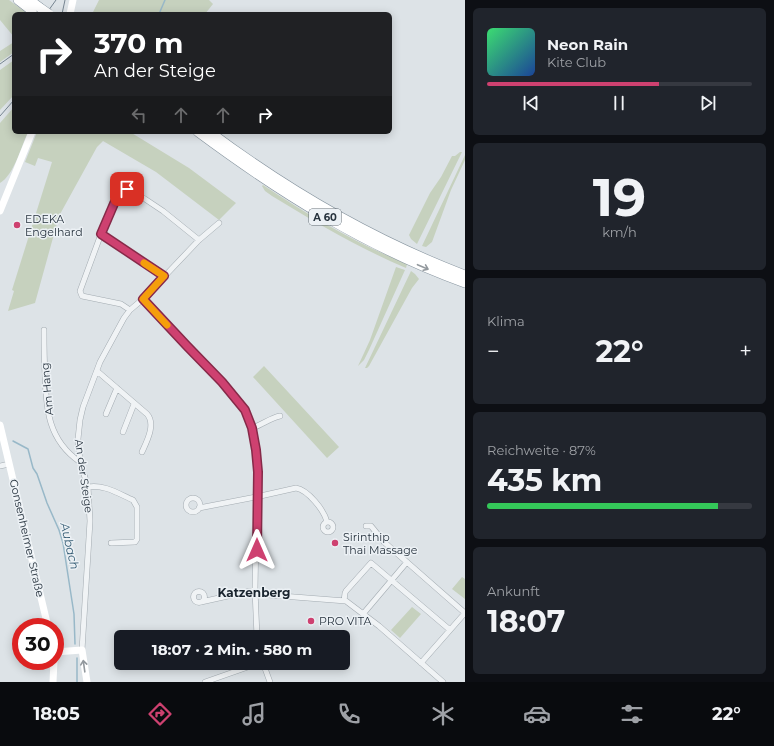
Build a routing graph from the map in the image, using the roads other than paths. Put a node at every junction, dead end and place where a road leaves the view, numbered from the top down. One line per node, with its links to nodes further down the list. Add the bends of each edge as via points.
1 (18, 0): 4 (highway)
2 (30, 0): 4 (highway)
3 (73, 0): 5 (main road)
4 (37, 11)
5 (70, 12)
6 (31, 134): 9 (main road)
7 (201, 134): 15 (highway, A 60, one-way to 15, via 267,181 342,227 419,265)
8 (213, 134): 13 (highway, A 60, via 270,175 345,220 412,254)
9 (0, 211)
10 (219, 223): 12 (street, An der Steige)
11 (101, 234): 12 (street, via 119,192 127,189 163,211); 14 (street); 17 (street, via 80,294 121,304)
12 (199, 240): 14 (street, An der Steige)
13 (465, 275)
14 (164, 276): 16 (street, An der Steige)
15 (465, 283)
16 (143, 299): 17 (street, An der Steige); 25 (street, via 229,389 245,410)
17 (130, 310): 19 (street, An der Steige)
18 (44, 330): 28 (street, Am Hang, via 46,397 52,428 62,445)
19 (97, 371): 20 (street); 28 (street, An der Steige, via 80,420)
20 (117, 388): 21 (street); 22 (street)
21 (134, 404): 26 (street); 27 (street, via 147,414 151,421)
22 (106, 414)
23 (280, 416): 25 (street)
24 (0, 426): 29 (main road, Gonsenheimer Straße)
25 (252, 428): 32 (street, via 258,472)
26 (124, 432)
27 (142, 452)
28 (80, 462): 31 (street, An der Steige)
29 (9, 464): 30 (street); 44 (main road, Gonsenheimer Straße)
30 (0, 466)
31 (88, 487): 36 (street, via 102,486 136,503 137,539 135,542); 47 (street, An der Steige, via 90,542)
32 (256, 498): 33 (street); 34 (street, via 301,489 307,492); 39 (street)
33 (199, 508)
34 (327, 522)
35 (366, 526): 37 (street, via 371,526 375,533)
36 (112, 543)
37 (408, 562): 38 (street); 42 (street)
38 (392, 580): 40 (street, via 371,563 346,590); 43 (street); 46 (street)
39 (256, 592): 40 (street); 41 (street); 45 (street)
40 (344, 601): 43 (street)
41 (200, 602)
42 (465, 613): 46 (street)
43 (363, 614): 51 (street)
44 (46, 618)
45 (257, 630)
46 (450, 630): 51 (street)
47 (82, 650): 48 (main road); 56 (main road, one-way to 47)
48 (74, 651): 49 (main road); 50 (main road)
49 (64, 652)
50 (64, 656)
51 (421, 663): 59 (street)
52 (54, 670): 55 (main road)
53 (239, 670): 57 (street)
54 (266, 670): 58 (street)
55 (53, 682)
56 (87, 682)
57 (205, 682)
58 (270, 682)
59 (443, 682)

